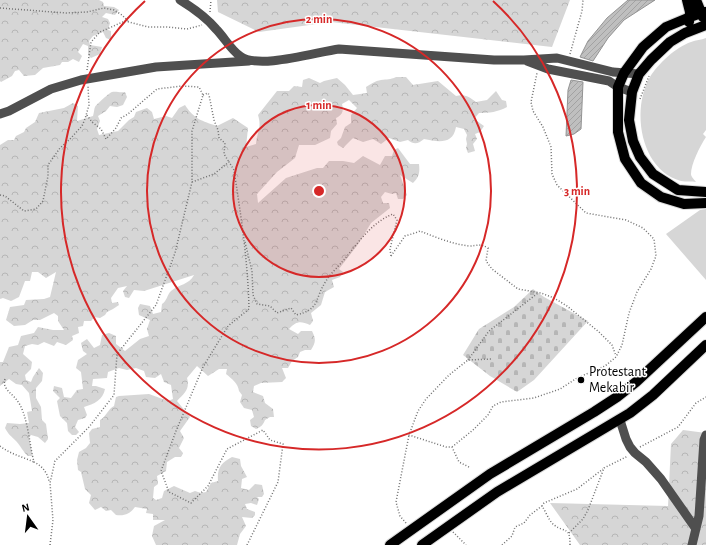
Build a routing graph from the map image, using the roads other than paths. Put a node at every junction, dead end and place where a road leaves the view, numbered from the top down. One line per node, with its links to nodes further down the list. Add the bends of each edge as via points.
1 (180, 0): 9 (street, via 215,27 240,56)
2 (687, 0): 5 (main road)
3 (696, 0): 4 (main road)
4 (703, 12): 5 (main road); 6 (main road)
5 (690, 17): 7 (main road); 10 (main road, via 666,27 643,47)
6 (706, 25): 7 (main road)
7 (689, 31): 11 (main road, via 670,42)
8 (524, 60): 9 (street, via 339,49 298,57); 10 (street, via 557,58 613,72); 12 (street, via 548,69 609,81)
9 (250, 61): 14 (street, via 156,67 81,80 51,89)
10 (624, 72): 11 (street); 12 (main road)
11 (639, 74): 13 (main road)
12 (618, 88): 13 (street); 16 (main road, via 618,132 625,159 641,182 661,197 684,204)
13 (632, 92): 15 (main road, via 629,120 632,141 640,157 653,174 678,190)
14 (0, 114)
15 (706, 192)
16 (706, 203)
17 (706, 317): 22 (main road, via 617,397 490,474)
18 (706, 345): 19 (main road, via 644,404)
19 (620, 420): 21 (street, via 626,439 635,453 661,479); 23 (main road, via 515,481)
20 (706, 435): 21 (street)
21 (696, 528): 24 (street)
22 (390, 545)
23 (422, 545)
24 (692, 545)

